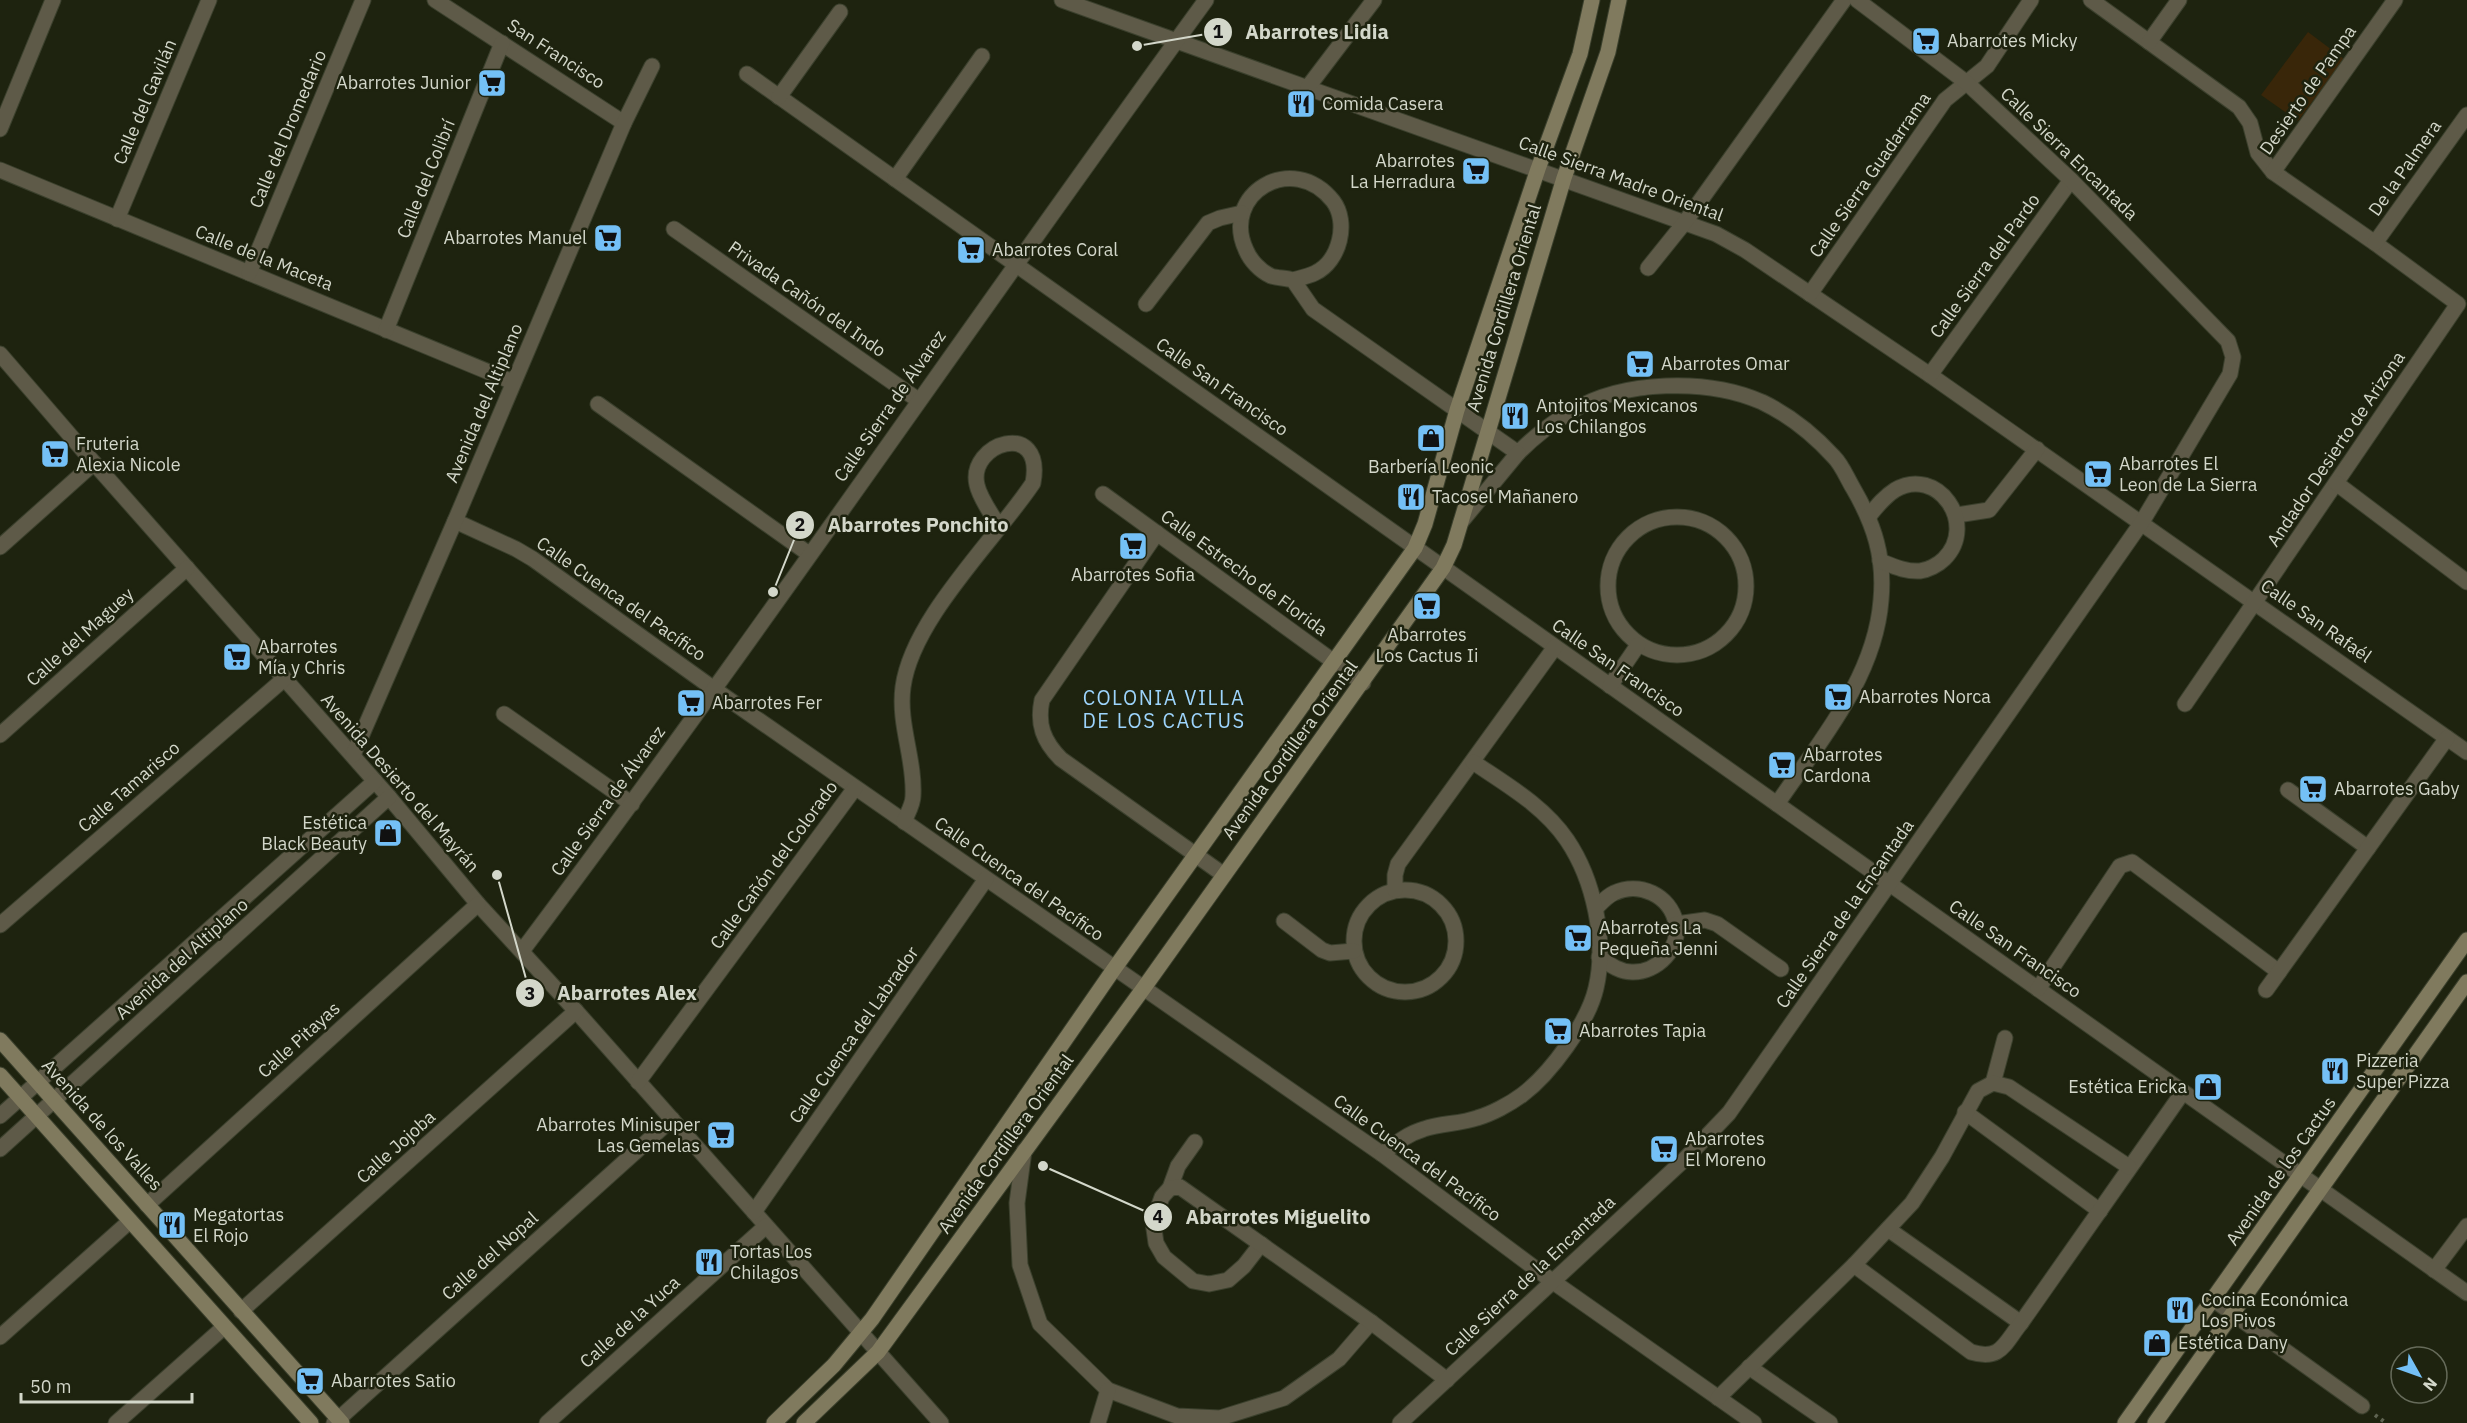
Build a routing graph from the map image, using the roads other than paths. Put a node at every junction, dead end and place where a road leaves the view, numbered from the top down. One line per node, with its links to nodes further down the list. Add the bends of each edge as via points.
1 (53, 0): 28 (street)
2 (209, 0): 36 (street, Calle del Gavilán)
3 (363, 0): 42 (street, Calle del Dromedario)
4 (435, 0): 19 (street, San Francisco)
5 (1062, 0): 17 (street, Calle Sierra Madre Oriental)
6 (1206, 0): 17 (street, Calle Sierra de Álvarez)
7 (1374, 0): 24 (street)
8 (1592, 0): 29 (street, Avenida Cordillera Oriental, via 1580,54)
9 (1619, 0): 32 (street, Avenida Cordillera Oriental, via 1608,52)
10 (1844, 0): 37 (street)
11 (1857, 0): 23 (street, Calle Sierra Encantada)
12 (2031, 0): 23 (street, Calle Sierra Guadarrama, via 1987,66)
13 (2091, 0): 18 (street)
14 (2180, 0): 18 (street)
15 (2395, 0): 31 (street, Desierto de Pampa)
16 (840, 12): 25 (street)
17 (1177, 40): 24 (street, Calle Sierra Madre Oriental); 40 (street, Calle Sierra de Álvarez)
18 (2149, 42): 31 (street, via 2240,107 2250,123 2258,153)
19 (502, 43): 27 (street, San Francisco); 46 (street, Calle del Colibrí)
20 (982, 57): 33 (street)
21 (652, 66): 27 (street, Avenida del Altiplano)
22 (747, 74): 25 (street, Calle San Francisco)
23 (1967, 83): 34 (street, Calle Sierra Encantada); 44 (street, Calle Sierra Guadarrama, via 1945,100)
24 (1308, 87): 29 (street, Calle Sierra Madre Oriental)
25 (779, 97): 33 (street, Calle San Francisco)
26 (2467, 115): 39 (street, De la Palmera)
27 (624, 123): 50 (street, Avenida del Altiplano)
28 (0, 129)
29 (1538, 169): 32 (street, Calle Sierra Madre Oriental); 53 (street, Avenida Cordillera Oriental)
30 (0, 170): 36 (street, Calle de la Maceta)
31 (2273, 172): 39 (street)
32 (1564, 178): 37 (street, Calle Sierra Madre Oriental); 54 (street, Avenida Cordillera Oriental)
33 (895, 179): 40 (street, Calle San Francisco)
34 (2071, 180): 48 (street, Calle Sierra Encantada, via 2228,341); 49 (street, Calle Sierra del Pardo)
35 (1242, 213): 43 (street, via 1240,238 1250,260 1269,275); 43 (street, via 1255,192 1275,180 1292,178 1322,188 1337,207 1342,232 1334,255 1317,272); 45 (street, via 1208,223)
36 (117, 219): 42 (street, Calle de la Maceta)
37 (1685, 222): 41 (street); 44 (street, Calle Sierra Madre Oriental, via 1745,250)
38 (674, 229): 51 (street, Privada Cañón del Indo)
39 (2375, 243): 58 (street, Andador Desierto de Arizona, via 2458,304)
40 (1015, 264): 51 (street, Calle Sierra de Álvarez); 68 (street, Calle San Francisco)
41 (1648, 268)
42 (249, 273): 46 (street, Calle de la Maceta)
43 (1293, 280): 53 (street, via 1313,309)
44 (1810, 294): 49 (street, Calle Sierra Madre Oriental)
45 (1146, 304)
46 (386, 330): 50 (street, Calle de la Maceta)
47 (0, 354): 57 (street, Avenida Desierto del Mayrán)
48 (2233, 357): 64 (street, Calle Sierra de la Encantada, via 2230,374)
49 (1930, 375): 55 (street, Calle Sierra Madre Oriental)
50 (513, 382): 62 (street, Avenida del Altiplano)
51 (918, 400): 69 (street, Calle Sierra de Álvarez)
52 (598, 404): 69 (street)
53 (1457, 410): 54 (street); 68 (street, Avenida Cordillera Oriental)
54 (1487, 431): 56 (street); 63 (street, Avenida Cordillera Oriental)
55 (2037, 449): 61 (street, via 1989,510); 64 (street, Calle Sierra Madre Oriental)
56 (1518, 453): 60 (street, via 1574,410 1618,392 1669,386 1723,390 1762,403 1807,430 1836,458); 63 (street)
57 (94, 463): 67 (street); 71 (street, Avenida Desierto del Mayrán)
58 (2336, 483): 73 (street); 74 (street, Andador Desierto de Arizona)
59 (1103, 494): 66 (street, Calle Estrecho de Florida)
60 (1869, 516): 61 (street, via 1897,489 1915,485 1933,488 1948,500); 70 (street)
61 (1957, 516): 70 (street, via 1958,534 1952,551 1939,564 1922,571 1903,570)
62 (455, 521): 81 (street, Calle Cuenca del Pacífico, via 533,560); 87 (street, Avenida del Altiplano)
63 (1460, 522): 72 (street, Avenida Cordillera Oriental)
64 (2142, 522): 74 (street, Calle San Rafaél); 100 (street, Calle Sierra de la Encantada)
65 (999, 526): 65 (street, via 1033,483 1035,468 1033,456 1020,445 1003,442 989,451 978,468 977,485); 95 (street, via 928,623 912,653 903,686 901,717 913,779 913,799)
66 (1157, 533): 77 (street, Calle Estrecho de Florida); 97 (street, via 1042,700 1039,715 1049,748 1061,759)
67 (0, 547)
68 (1415, 548): 72 (street, Calle San Francisco); 77 (street, Avenida Cordillera Oriental)
69 (809, 554): 81 (street, Calle Sierra de Álvarez)
70 (1880, 561): 94 (street, via 1881,599 1875,639 1857,684)
71 (187, 568): 78 (street, Avenida Desierto del Mayrán); 84 (street, Calle del Maguey)
72 (1443, 568): 76 (street, Calle San Francisco); 79 (street, Avenida Cordillera Oriental)
73 (2467, 582)
74 (2255, 602): 82 (street, Andador Desierto de Arizona); 85 (street, Calle San Rafaél)
75 (1638, 645): 75 (street, via 1663,655 1691,654 1716,644 1735,624 1745,599 1745,572 1735,546 1715,527 1690,517 1663,518 1638,528 1619,548 1608,573 1608,600 1619,625); 80 (street)
76 (1555, 646): 80 (street, Calle San Francisco); 88 (street)
77 (1335, 663): 79 (street, Calle Estrecho de Florida); 97 (street, Avenida Cordillera Oriental)
78 (284, 679): 87 (street, Avenida Desierto del Mayrán); 106 (street, Calle Tamarisco)
79 (1362, 682): 98 (street, Avenida Cordillera Oriental)
80 (1610, 686): 94 (street, Calle San Francisco)
81 (714, 689): 90 (street, Calle Cuenca del Pacífico); 93 (street, Calle Sierra de Álvarez)
82 (2185, 704)
83 (504, 714): 93 (street)
84 (0, 735)
85 (2447, 738): 86 (street, Calle San Rafaél); 96 (street)
86 (2467, 752)
87 (352, 755): 89 (street, Avenida Desierto del Mayrán)
88 (1473, 762): 101 (street, via 1398,864); 103 (street, via 1529,800 1566,839 1587,877)
89 (375, 781): 92 (street, Avenida Desierto del Mayrán); 123 (street, Avenida del Altiplano)
90 (855, 788): 95 (street, Calle Cuenca del Pacífico); 122 (street, Calle Cañón del Colorado)
91 (2288, 790): 96 (street)
92 (389, 797): 102 (street, Avenida Desierto del Mayrán); 127 (street, Avenida del Altiplano)
93 (632, 804): 108 (street, Calle Sierra de Álvarez)
94 (1777, 804): 100 (street, Calle San Francisco)
95 (904, 822): 99 (street, Calle Cuenca del Pacífico)
96 (2368, 848): 113 (street)
97 (1196, 855): 98 (street); 111 (street, Avenida Cordillera Oriental)
98 (1224, 875): 115 (street, Avenida Cordillera Oriental)
99 (986, 879): 111 (street, Calle Cuenca del Pacífico); 142 (street, Calle Cuenca del Labrador)
100 (1889, 884): 116 (street, Calle San Francisco); 150 (street, Calle Sierra de la Encantada, via 1730,1113)
101 (1395, 890): 109 (street, via 1377,897 1362,912 1354,931); 109 (street, via 1416,890 1434,897 1448,912 1456,930 1456,951 1448,970 1434,984 1415,992 1395,992 1376,984 1362,970)
102 (478, 904): 108 (street, Avenida Desierto del Mayrán); 140 (street, Calle Pitayas)
103 (1596, 908): 105 (street, via 1613,893 1633,888 1652,892 1668,905); 110 (street)
104 (1284, 921): 109 (street, via 1322,950)
105 (1676, 924): 110 (street, via 1675,942 1666,958 1651,969 1633,972 1615,968); 112 (street, via 1705,920 1717,924)
106 (0, 925)
107 (2467, 940): 137 (street, Avenida de los Cactus)
108 (522, 951): 118 (street, Avenida Desierto del Mayrán)
109 (1354, 951)
110 (1599, 957): 135 (street, via 1596,989 1580,1027 1553,1064 1521,1095 1479,1118 1424,1128 1402,1138)
111 (1114, 969): 115 (street, Calle Cuenca del Pacífico); 158 (street, Avenida Cordillera Oriental)
112 (1781, 969)
113 (2279, 972): 116 (street, via 2132,862 2120,866); 117 (street)
114 (2467, 982): 139 (street)
115 (1143, 989): 134 (street, Avenida Cordillera Oriental); 135 (street, Calle Cuenca del Pacífico)
116 (2038, 989): 125 (street, Calle San Francisco)
117 (2266, 990)
118 (576, 1011): 122 (street, Avenida Desierto del Mayrán); 153 (street, Calle Jojoba)
119 (2005, 1038): 124 (street)
120 (0, 1040): 123 (street, Avenida de los Valles)
121 (0, 1075): 126 (street)
122 (638, 1082): 131 (street, Avenida Desierto del Mayrán)
123 (39, 1083): 126 (street, Avenida del Altiplano); 127 (street, Avenida de los Valles)
124 (1993, 1083): 128 (street, via 1978,1091); 136 (street, via 2009,1087)
125 (2183, 1092): 136 (street); 137 (street, Calle San Francisco)
126 (20, 1098): 129 (street, Avenida del Altiplano); 130 (street)
127 (55, 1101): 130 (street, Avenida del Altiplano); 140 (street, Avenida de los Valles)
128 (1965, 1112): 141 (street); 146 (street, via 1912,1203)
129 (0, 1116)
130 (37, 1116): 133 (street, Avenida del Altiplano); 143 (street)
131 (672, 1119): 142 (street, Avenida Desierto del Mayrán); 167 (street, Calle del Nopal)
132 (1195, 1142): 138 (street, via 1178,1166)
133 (0, 1149)
134 (1024, 1151): 160 (street, Avenida Cordillera Oriental); 163 (street, via 1017,1203 1020,1265 1040,1324)
135 (1382, 1155): 150 (street, Calle Cuenca del Pacífico)
136 (2129, 1167): 141 (street)
137 (2301, 1175): 139 (street, Calle San Francisco); 152 (street, Avenida de los Cactus)
138 (1170, 1188): 147 (street, via 1180,1187); 147 (street, via 1162,1197 1153,1222 1156,1243 1164,1257 1193,1281 1209,1284 1228,1280)
139 (2321, 1190): 149 (street, Calle San Francisco); 154 (street)
140 (147, 1205): 153 (street, Avenida de los Valles)
141 (2100, 1211): 156 (street)
142 (754, 1212): 144 (street, Avenida Desierto del Mayrán)
143 (130, 1221): 157 (street); 159 (street)
144 (766, 1226): 158 (street, Avenida Desierto del Mayrán); 170 (street, Calle de la Yuca)
145 (2467, 1226): 149 (street)
146 (1888, 1229): 148 (street); 156 (street)
147 (1261, 1244): 155 (street)
148 (1854, 1265): 156 (street, via 1971,1352 1985,1356 1997,1353); 161 (street)
149 (2434, 1270): 151 (street, Calle San Francisco)
150 (1552, 1281): 162 (street, Calle Sierra de la Encantada); 164 (street, Calle Cuenca del Pacífico)
151 (2467, 1293)
152 (2214, 1300): 154 (street); 178 (street, Avenida de los Cactus)
153 (241, 1311): 167 (street, Avenida de los Valles)
154 (2234, 1314): 165 (street); 179 (street)
155 (1371, 1322): 162 (street); 166 (street, via 1340,1359 1284,1398 1220,1418)
156 (2021, 1323)
157 (224, 1327): 168 (street); 169 (street)
158 (861, 1334): 160 (street, Avenida Desierto del Mayrán); 171 (street, Avenida Cordillera Oriental)
159 (0, 1337)
160 (878, 1352): 172 (street, Avenida Cordillera Oriental); 173 (street, Avenida Desierto del Mayrán)
161 (1749, 1367): 164 (street); 177 (street)
162 (1447, 1380): 175 (street, Calle Sierra de la Encantada)
163 (1108, 1390): 166 (street); 174 (street)
164 (1718, 1398): 176 (street, Calle Cuenca del Pacífico)
165 (2362, 1406)
166 (1176, 1419)
167 (338, 1422)
168 (116, 1423)
169 (311, 1423)
170 (548, 1423)
171 (774, 1423)
172 (804, 1423)
173 (940, 1423)
174 (1098, 1423)
175 (1400, 1423)
176 (1754, 1423)
177 (1830, 1423)
178 (2125, 1423)
179 (2155, 1423)

